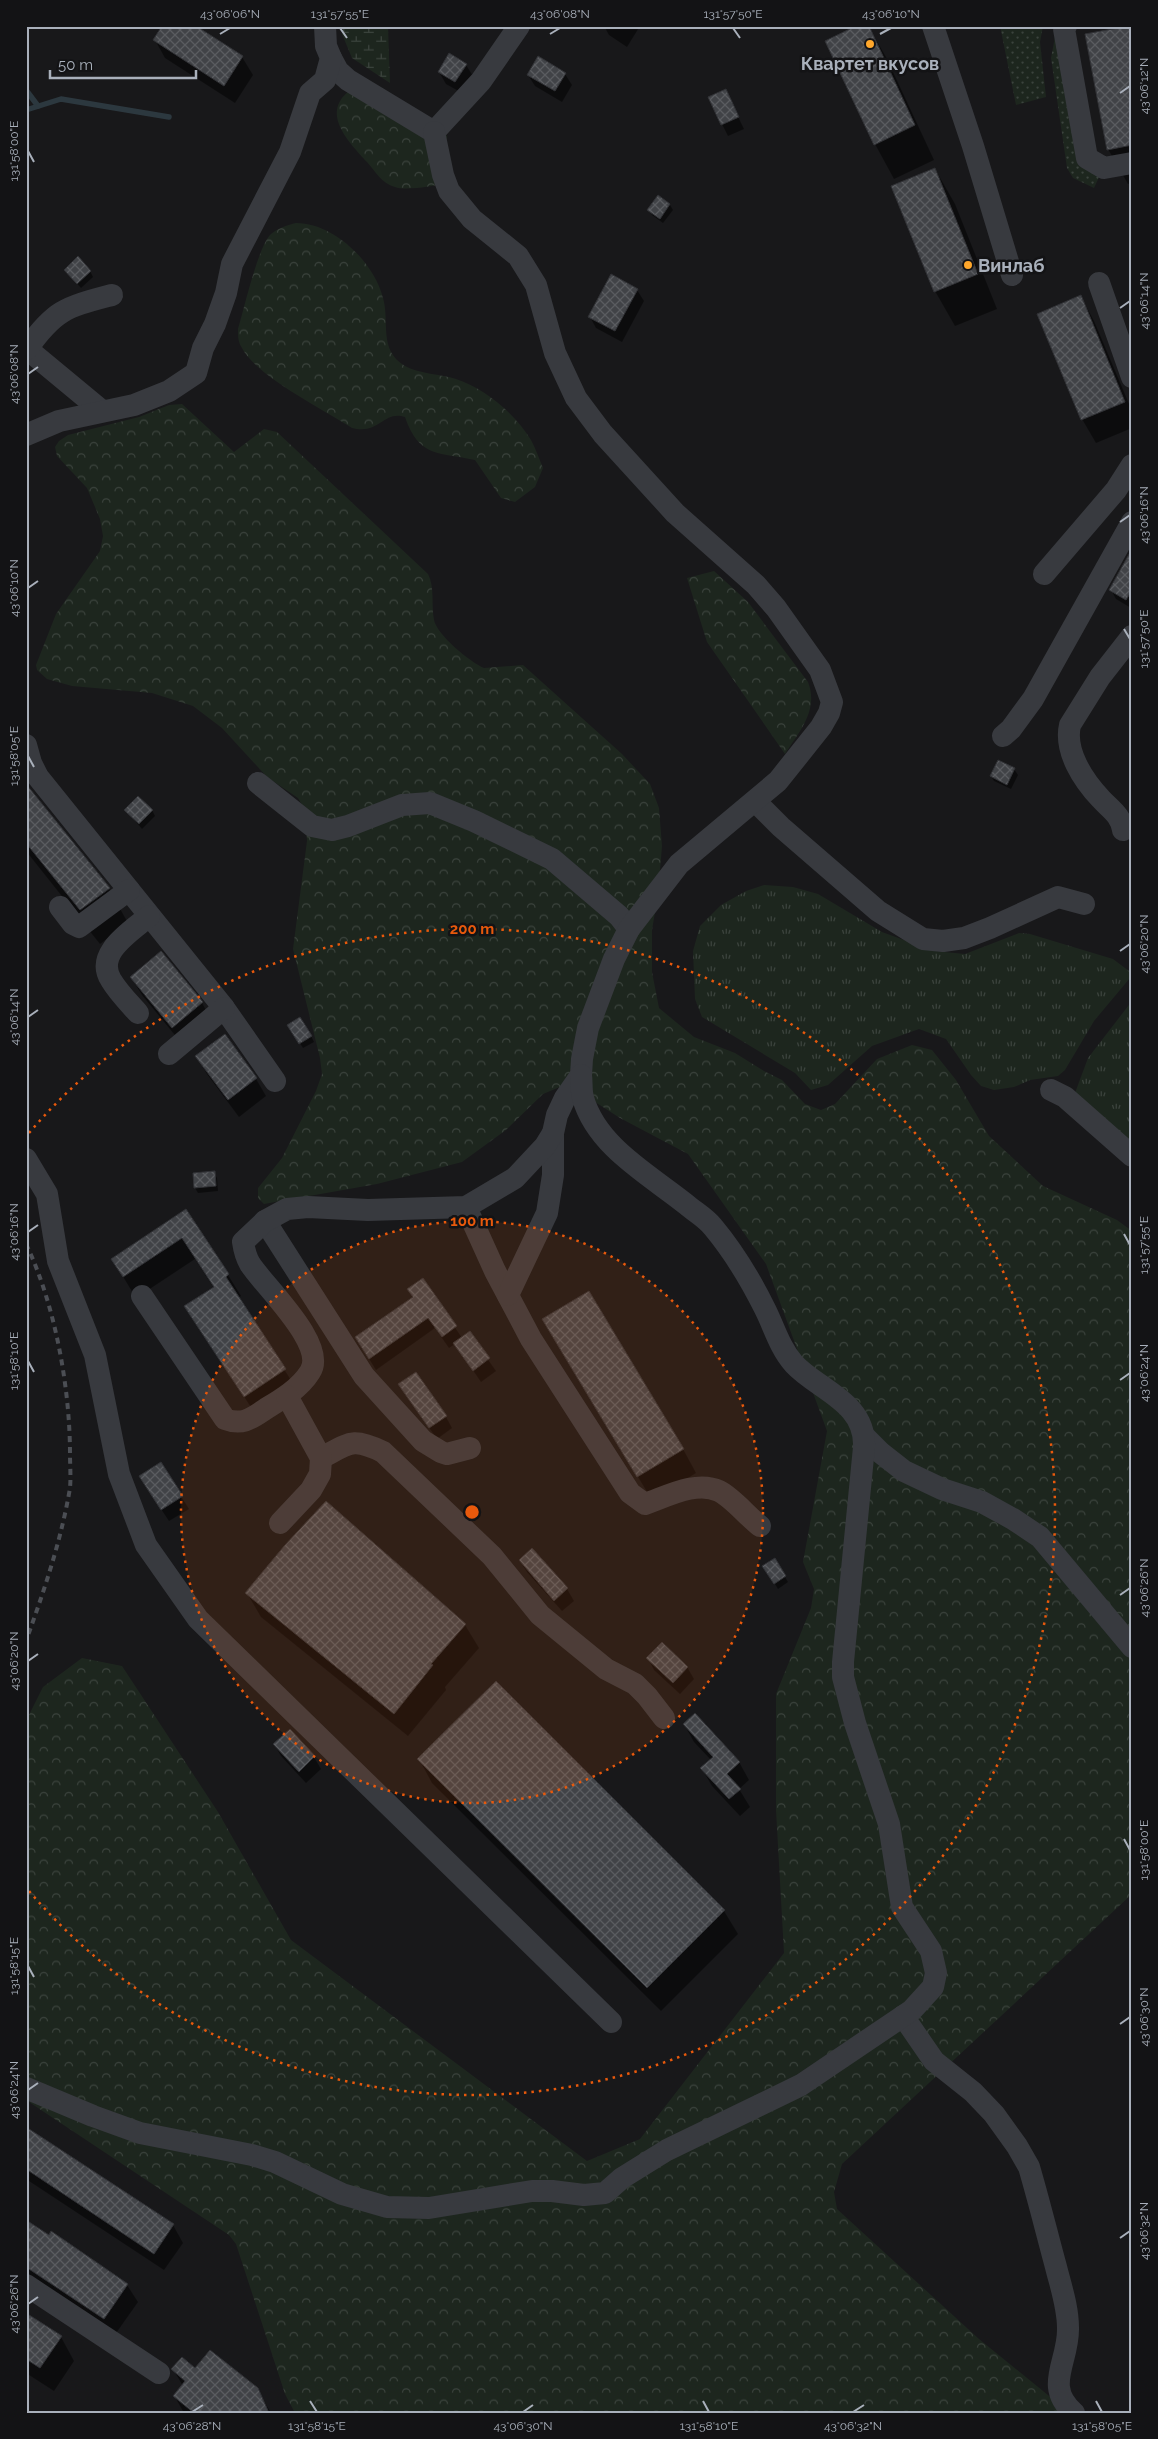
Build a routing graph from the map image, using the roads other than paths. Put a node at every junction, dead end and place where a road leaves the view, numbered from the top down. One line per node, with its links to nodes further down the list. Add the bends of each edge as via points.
1 (325, 26): 5 (street)
2 (519, 26): 6 (street, via 481,81)
3 (933, 26): 8 (street)
4 (1066, 26): 7 (street, via 1087,158 1104,168)
5 (330, 58): 6 (street, via 348,80); 13 (street, via 325,80 310,93 290,152 232,264 226,292 196,373 160,395 134,405)
6 (434, 132): 23 (street, via 449,191 472,220 518,256 533,279 555,353 576,398 603,434 675,513 756,585 820,670 832,702 829,713 805,749 778,781)
7 (1132, 163)
8 (1012, 275)
9 (1099, 283): 12 (street)
10 (112, 295): 11 (street, via 63,310 44,325)
11 (27, 349): 13 (street)
12 (1132, 377)
13 (102, 411): 14 (street, via 59,421)
14 (26, 435)
15 (1132, 465): 17 (street, via 1116,490)
16 (1132, 522): 19 (street, via 1033,700)
17 (1044, 574)
18 (1132, 636): 24 (street, via 1100,677 1070,724 1068,733 1082,774 1121,821)
19 (1003, 736)
20 (26, 745): 21 (street)
21 (32, 781): 25 (street)
22 (258, 783): 29 (street, via 312,826 332,830 402,805 430,803 438,806 552,859 609,907)
23 (755, 801): 26 (street, via 871,906 923,938 943,941 964,938 1058,897); 29 (street, via 717,829 679,864)
24 (1123, 830)
25 (129, 890): 27 (street, via 79,927); 28 (street)
26 (1084, 904)
27 (60, 907)
28 (149, 916): 30 (street); 31 (street, via 113,947 107,960 109,978)
29 (629, 929): 33 (street, via 588,1028)
30 (224, 1008): 32 (street); 34 (street)
31 (138, 1013)
32 (169, 1054)
33 (581, 1075): 36 (street, via 565,1098); 44 (street, via 583,1097 604,1137 712,1225 760,1299 783,1349 806,1375 822,1384 855,1415)
34 (275, 1080)
35 (1051, 1090): 37 (street, via 1065,1097)
36 (553, 1133): 39 (street, via 515,1178); 41 (street, via 553,1175 547,1213)
37 (1132, 1156)
38 (26, 1159): 52 (street, via 46,1194 58,1261 95,1355 119,1474 146,1545 198,1619)
39 (466, 1207): 40 (street, via 368,1210 308,1207 287,1210); 41 (street)
40 (265, 1221): 43 (street, via 243,1242 245,1252 249,1263 308,1338 314,1360 311,1371); 45 (street, via 364,1376 423,1441 447,1454)
41 (508, 1294): 48 (street, via 531,1338 630,1493 644,1504 689,1489 720,1491)
42 (142, 1296): 43 (street, via 225,1419 234,1423 244,1422)
43 (287, 1396): 46 (street)
44 (864, 1436): 49 (street, via 904,1470 942,1490 982,1502 1040,1537); 51 (street, via 843,1677 889,1824 902,1907 931,1951 936,1973 928,1993)
45 (470, 1448)
46 (322, 1458): 47 (street, via 320,1474 311,1490); 50 (street, via 347,1445 362,1442 383,1452 492,1556 540,1615 606,1669 635,1684)
47 (280, 1523)
48 (760, 1526)
49 (1132, 1647)
50 (664, 1718)
51 (903, 2016): 53 (street, via 801,2085 667,2150 622,2178 605,2193 572,2195 532,2191 429,2208 386,2207 364,2202 275,2162 140,2133); 56 (street, via 934,2061 973,2092 994,2114 1029,2167 1066,2308 1067,2346 1058,2392)
52 (611, 2022)
53 (26, 2088)
54 (26, 2285): 55 (street)
55 (159, 2373)
56 (1074, 2413)

